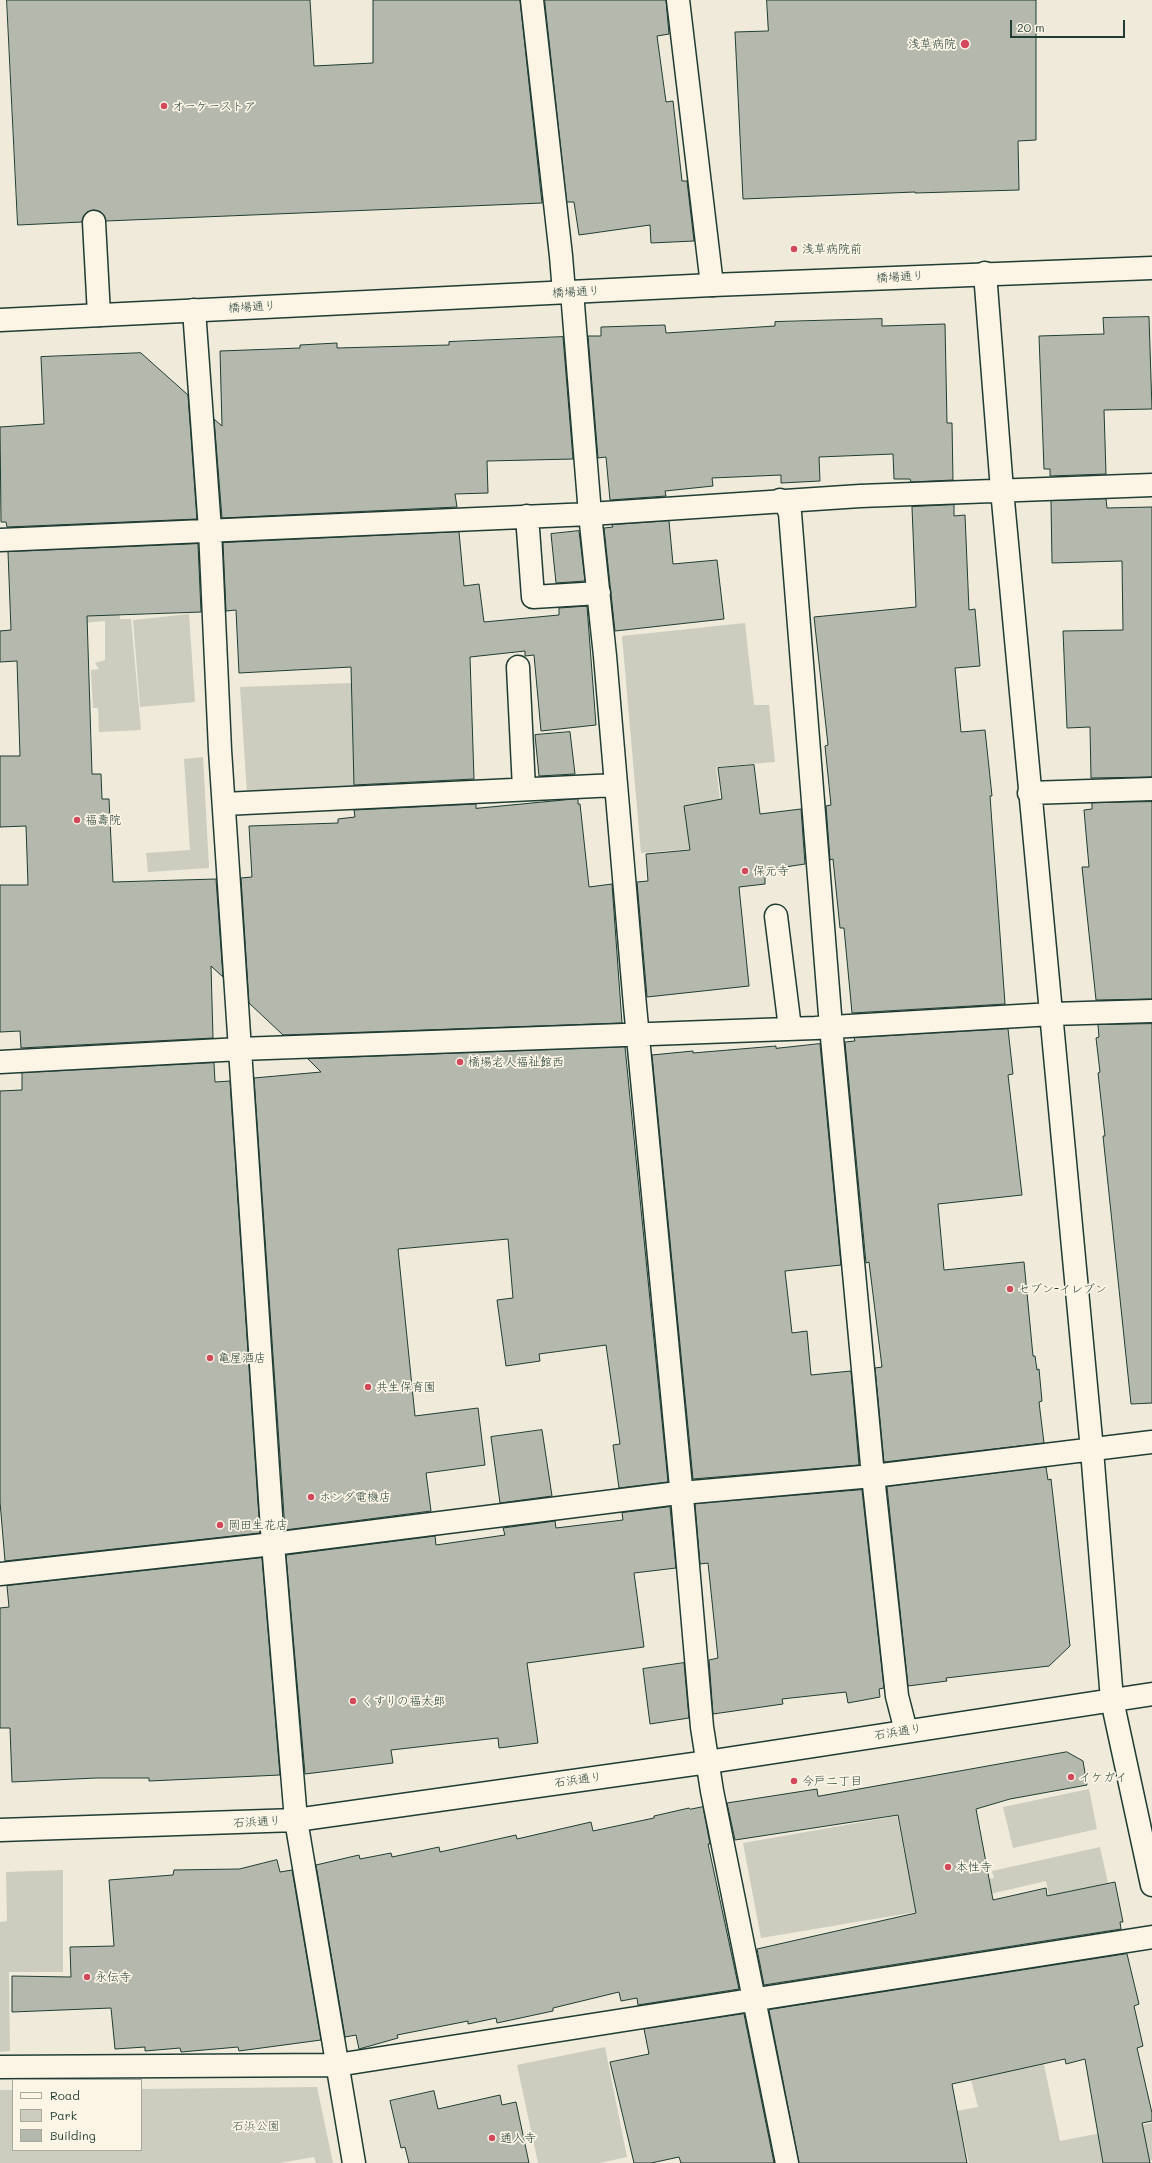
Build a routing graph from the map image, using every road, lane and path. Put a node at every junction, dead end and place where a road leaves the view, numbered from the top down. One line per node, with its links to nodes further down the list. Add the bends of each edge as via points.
1 (532, 0): 7 (street)
2 (678, 0): 6 (street)
3 (94, 222): 9 (street)
4 (1152, 268): 5 (street, 橋場通り)
5 (985, 273): 6 (street, 橋場通り); 12 (street)
6 (712, 285): 7 (street, 橋場通り)
7 (568, 292): 8 (street, 橋場通り); 14 (street)
8 (194, 310): 9 (street, 橋場通り); 16 (street)
9 (100, 315): 10 (street, 橋場通り)
10 (0, 320)
11 (1152, 485): 12 (street)
12 (1002, 490): 13 (street); 23 (street)
13 (780, 500): 14 (street); 28 (street, via 786,504 790,513)
14 (590, 514): 15 (street); 18 (street)
15 (527, 516): 16 (street); 18 (street, via 533,597)
16 (210, 530): 17 (street); 24 (street, via 215,680)
17 (0, 540)
18 (599, 593): 20 (street)
19 (518, 668): 21 (street)
20 (616, 785): 21 (street); 30 (street)
21 (524, 789): 24 (street)
22 (1152, 790): 23 (street)
23 (1029, 793): 27 (street)
24 (224, 804): 31 (street)
25 (776, 916): 29 (street)
26 (1152, 1011): 27 (street)
27 (1052, 1014): 28 (street); 34 (street)
28 (830, 1027): 29 (street); 35 (street)
29 (790, 1028): 30 (street)
30 (638, 1034): 31 (street); 36 (street)
31 (240, 1048): 32 (street); 37 (street)
32 (0, 1062)
33 (1152, 1442): 34 (street)
34 (1092, 1450): 35 (street); 40 (street)
35 (873, 1476): 36 (street); 41 (street, via 897,1696)
36 (682, 1493): 37 (street); 42 (street, via 702,1727)
37 (273, 1544): 38 (street); 43 (street)
38 (0, 1574)
39 (1152, 1694): 40 (street, 石浜通り)
40 (1112, 1700): 41 (street, 石浜通り); 45 (street)
41 (906, 1731): 42 (street, 石浜通り)
42 (708, 1762): 43 (street, 石浜通り); 47 (street)
43 (296, 1820): 44 (street, 石浜通り); 48 (street)
44 (0, 1830)
45 (1152, 1885)
46 (1152, 1937): 47 (street)
47 (754, 2000): 48 (street); 51 (street)
48 (336, 2065): 49 (street); 50 (street)
49 (0, 2067)
50 (354, 2163)
51 (787, 2163)

